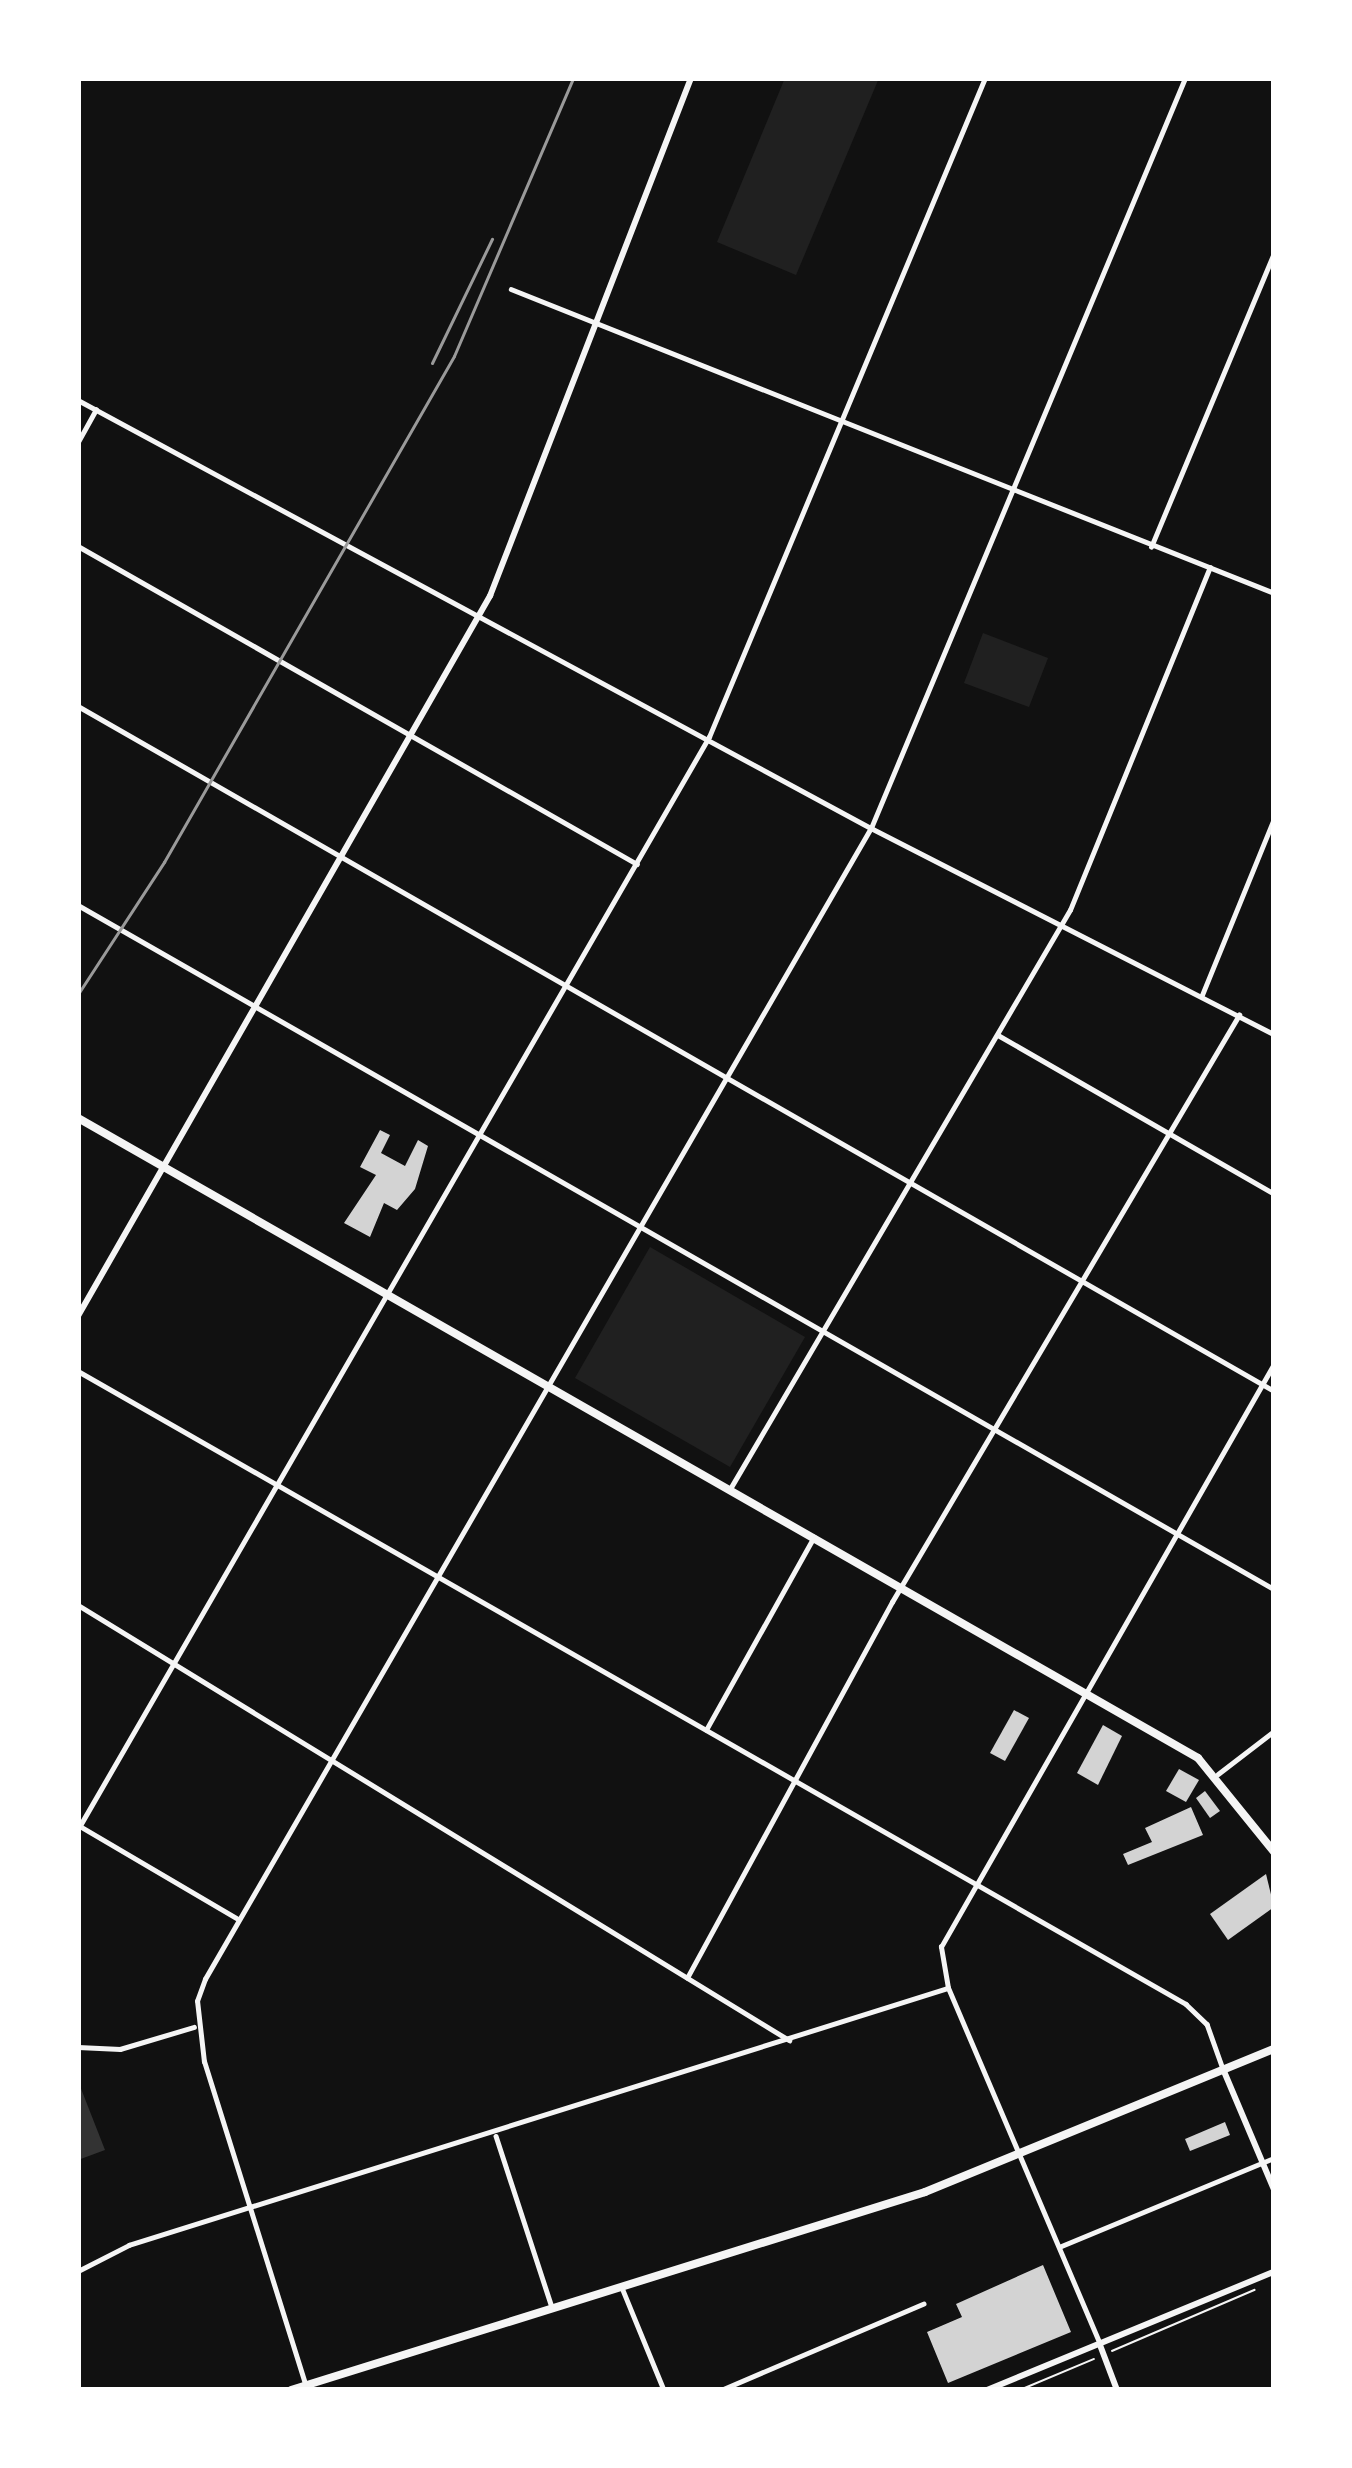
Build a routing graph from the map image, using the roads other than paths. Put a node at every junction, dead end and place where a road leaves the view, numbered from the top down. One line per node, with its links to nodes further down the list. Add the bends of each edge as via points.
1 (691, 78): 6 (street)
2 (985, 78): 9 (street)
3 (1185, 78): 11 (street)
4 (1274, 253): 13 (street)
5 (512, 290): 6 (street)
6 (597, 321): 9 (street); 16 (street)
7 (78, 400): 8 (street)
8 (96, 410): 10 (street); 16 (street)
9 (843, 422): 11 (street); 19 (street)
10 (78, 442)
11 (1014, 491): 13 (street); 21 (street)
12 (78, 546): 18 (street)
13 (1151, 547): 14 (street)
14 (1210, 567): 15 (street); 25 (street)
15 (1274, 593)
16 (482, 612): 18 (street); 19 (street)
17 (78, 706): 22 (street)
18 (411, 735): 22 (street); 23 (street)
19 (709, 737): 21 (street); 23 (street)
20 (1274, 818): 27 (street)
21 (871, 828): 25 (street); 32 (street)
22 (341, 858): 26 (street); 28 (street)
23 (637, 864): 26 (street)
24 (78, 905): 28 (street)
25 (1061, 924): 27 (street); 30 (street)
26 (566, 987): 32 (street); 35 (street)
27 (1202, 995): 29 (street)
28 (256, 1006): 35 (street); 36 (street)
29 (1239, 1015): 31 (street); 34 (street)
30 (996, 1034): 34 (street); 37 (street)
31 (1274, 1034)
32 (730, 1078): 37 (street); 39 (street)
33 (78, 1118): 36 (main road)
34 (1170, 1134): 38 (street); 40 (street)
35 (481, 1135): 39 (street); 41 (street)
36 (163, 1166): 41 (main road); 42 (street)
37 (910, 1181): 40 (street); 43 (street)
38 (1274, 1194)
39 (645, 1228): 43 (street); 47 (street)
40 (1085, 1281): 46 (street); 49 (street)
41 (389, 1294): 47 (main road); 50 (street)
42 (78, 1316)
43 (825, 1331): 49 (street); 51 (street)
44 (1274, 1364): 46 (street)
45 (78, 1372): 50 (street)
46 (1262, 1384): 48 (street); 52 (street)
47 (553, 1389): 51 (main road); 54 (street)
48 (1274, 1391)
49 (997, 1430): 52 (street); 55 (street)
50 (277, 1485): 54 (street); 58 (street)
51 (730, 1490): 53 (main road)
52 (1176, 1533): 56 (street); 59 (street)
53 (814, 1537): 55 (main road); 60 (street)
54 (438, 1577): 60 (street); 62 (street)
55 (903, 1588): 59 (main road); 64 (street)
56 (1274, 1589)
57 (78, 1605): 58 (street)
58 (174, 1664): 62 (street); 65 (street)
59 (1084, 1692): 63 (main road); 67 (street)
60 (706, 1730): 64 (street)
61 (1274, 1731): 63 (street)
62 (333, 1760): 68 (street); 69 (street)
63 (1218, 1774): 66 (main road)
64 (794, 1780): 67 (street); 69 (street)
65 (78, 1827): 68 (street)
66 (1274, 1852)
67 (976, 1884): 70 (street, via 941,1947); 75 (street, via 1199,2014)
68 (238, 1918): 71 (street, via 205,1978)
69 (688, 1978): 72 (street)
70 (948, 1988): 72 (street); 77 (street)
71 (196, 2026): 73 (street, via 120,2049); 81 (street)
72 (789, 2040): 76 (street)
73 (78, 2047)
74 (1274, 2049): 75 (main road)
75 (1223, 2069): 77 (main road); 79 (street)
76 (496, 2136): 81 (street); 87 (street)
77 (1019, 2153): 82 (street); 85 (main road, via 925,2192)
78 (1274, 2158): 79 (street)
79 (1262, 2163): 80 (street); 82 (street)
80 (1274, 2190)
81 (248, 2207): 83 (street, via 129,2245); 89 (street)
82 (1059, 2247): 88 (street)
83 (78, 2271)
84 (1274, 2272): 88 (street)
85 (621, 2285): 87 (main road); 91 (street)
86 (923, 2304): 92 (street)
87 (552, 2307): 89 (main road)
88 (1100, 2345): 93 (street); 94 (street)
89 (306, 2387): 90 (main road)
90 (291, 2390)
91 (664, 2390)
92 (721, 2390)
93 (987, 2390)
94 (1117, 2390)

